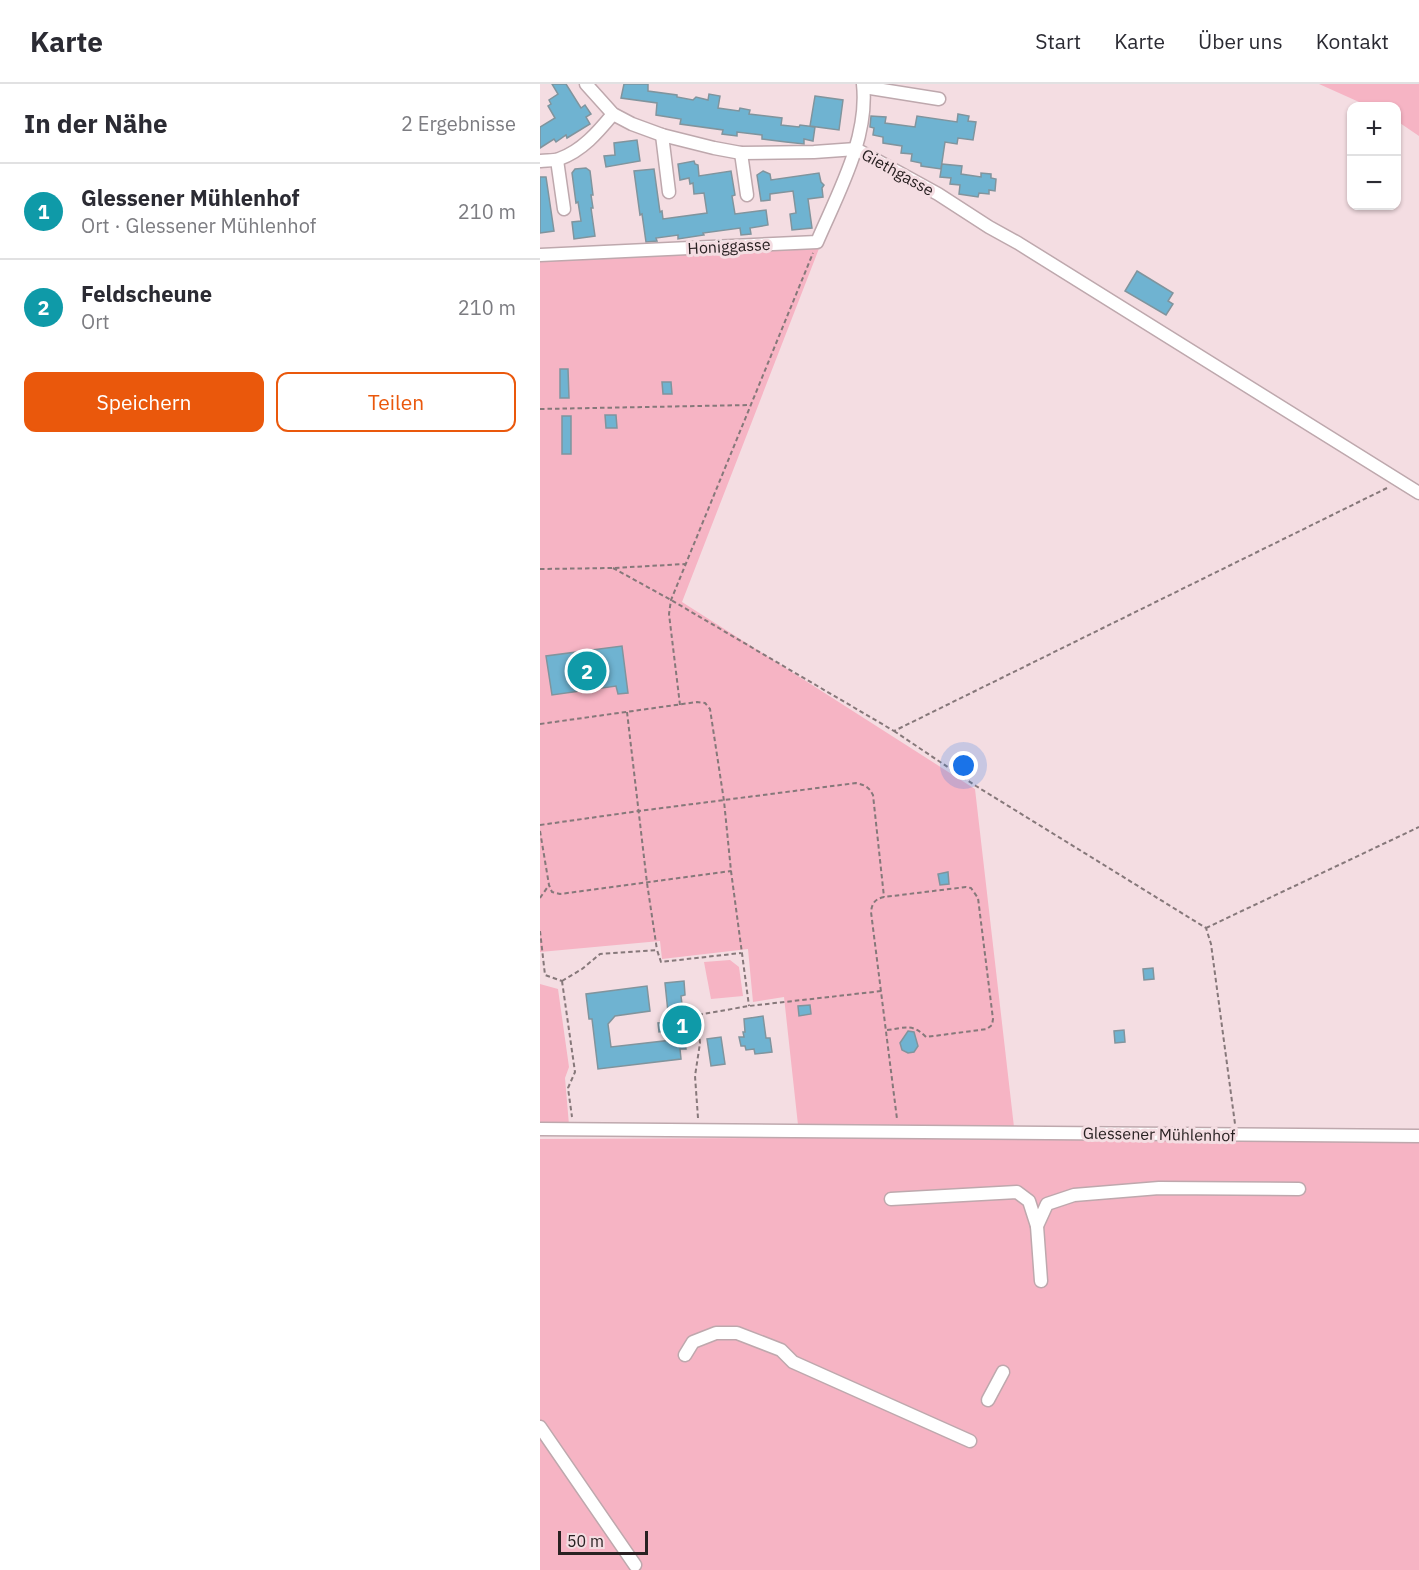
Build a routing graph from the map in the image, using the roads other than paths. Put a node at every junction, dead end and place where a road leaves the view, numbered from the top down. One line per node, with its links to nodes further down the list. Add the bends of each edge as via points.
1 (586, 84): 4 (street, Giethgasse)
2 (864, 85): 3 (street); 6 (street)
3 (939, 99)
4 (613, 114): 5 (street, Giethgasse); 8 (street, via 577,150)
5 (662, 135): 7 (street, Giethgasse); 10 (street)
6 (856, 149): 7 (street, Giethgasse); 13 (street, Honiggasse, via 817,242); 14 (street, Giethgasse, via 938,194)
7 (741, 153): 11 (street)
8 (557, 160): 9 (street); 12 (street)
9 (540, 161)
10 (669, 192)
11 (747, 195)
12 (564, 209)
13 (540, 255)
14 (1419, 493)
15 (540, 1129): 16 (street, Glessener Mühlenhof)
16 (1419, 1136)
17 (1299, 1189): 19 (street, via 1159,1188 1074,1195 1047,1204)
18 (891, 1199): 19 (street, via 1017,1192 1029,1201)
19 (1037, 1226): 20 (street)
20 (1041, 1281)
21 (685, 1355): 25 (street, via 693,1342 716,1333 737,1333 781,1350 793,1362)
22 (1003, 1372): 23 (street)
23 (988, 1400)
24 (540, 1427): 26 (street)
25 (970, 1442)
26 (635, 1565)

